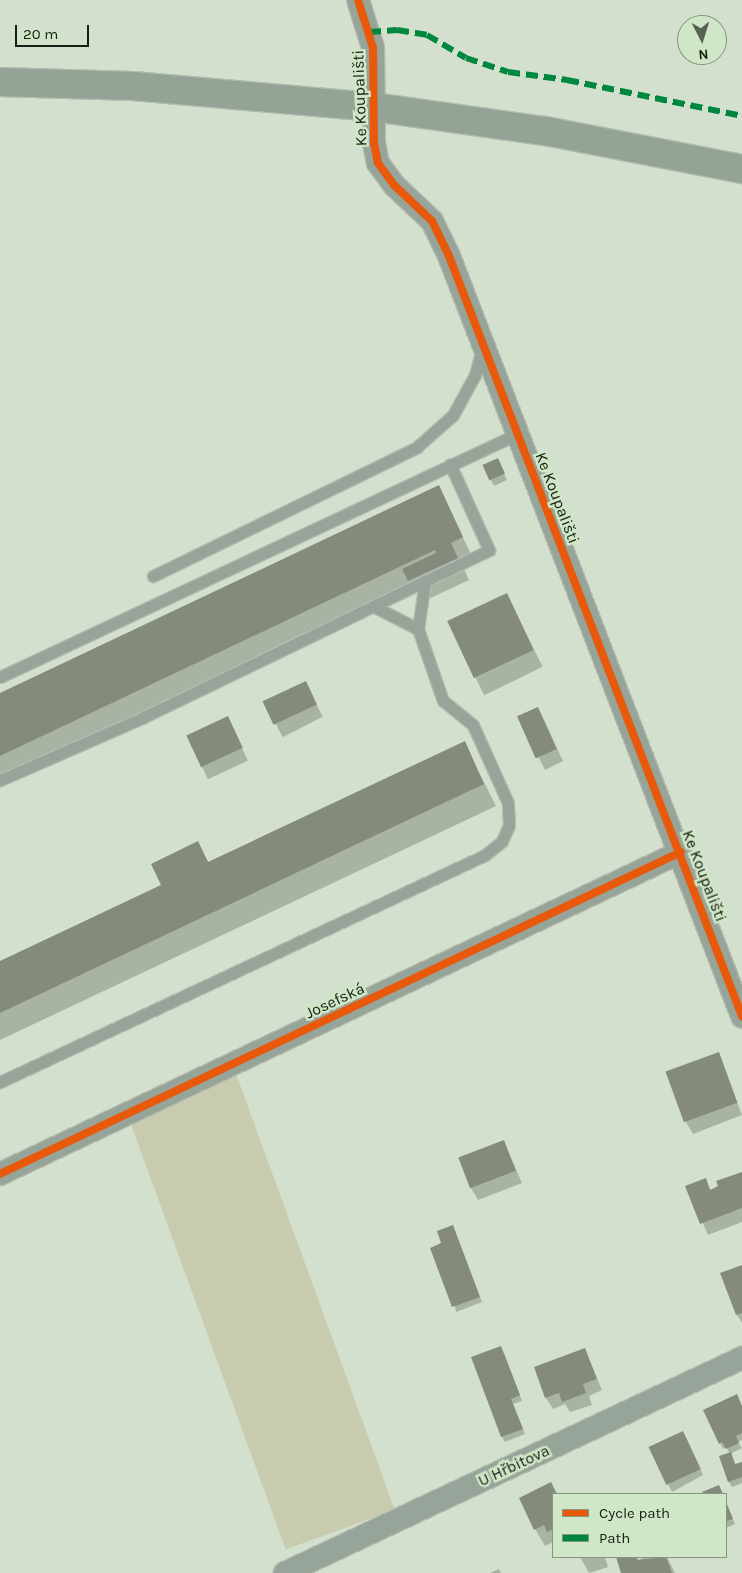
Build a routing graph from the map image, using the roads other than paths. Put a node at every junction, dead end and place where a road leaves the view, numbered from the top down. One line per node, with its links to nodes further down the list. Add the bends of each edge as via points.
1 (358, 0): 3 (street, Ke Koupališti, via 373,48)
2 (0, 82): 3 (main road, via 133,86)
3 (374, 107): 4 (main road, via 546,131); 5 (street, Ke Koupališti, via 378,163 394,185 424,212 438,231)
4 (742, 169)
5 (483, 348): 6 (street, Ke Koupališti); 8 (lane, via 475,374 453,415 417,447)
6 (517, 434): 7 (lane); 14 (street, Ke Koupališti)
7 (450, 464): 9 (lane, via 490,550); 12 (lane)
8 (152, 576)
9 (425, 581): 10 (lane); 11 (lane)
10 (373, 606): 11 (lane); 13 (lane, via 144,716)
11 (418, 629): 16 (lane, via 443,701 473,725 508,803 509,825 502,841 485,855)
12 (0, 677)
13 (0, 780)
14 (681, 852): 15 (street, Ke Koupališti); 17 (street, Josefská)
15 (742, 1016)
16 (0, 1082)
17 (0, 1174)
18 (742, 1358): 19 (street, U Hřbitova)
19 (285, 1573)

